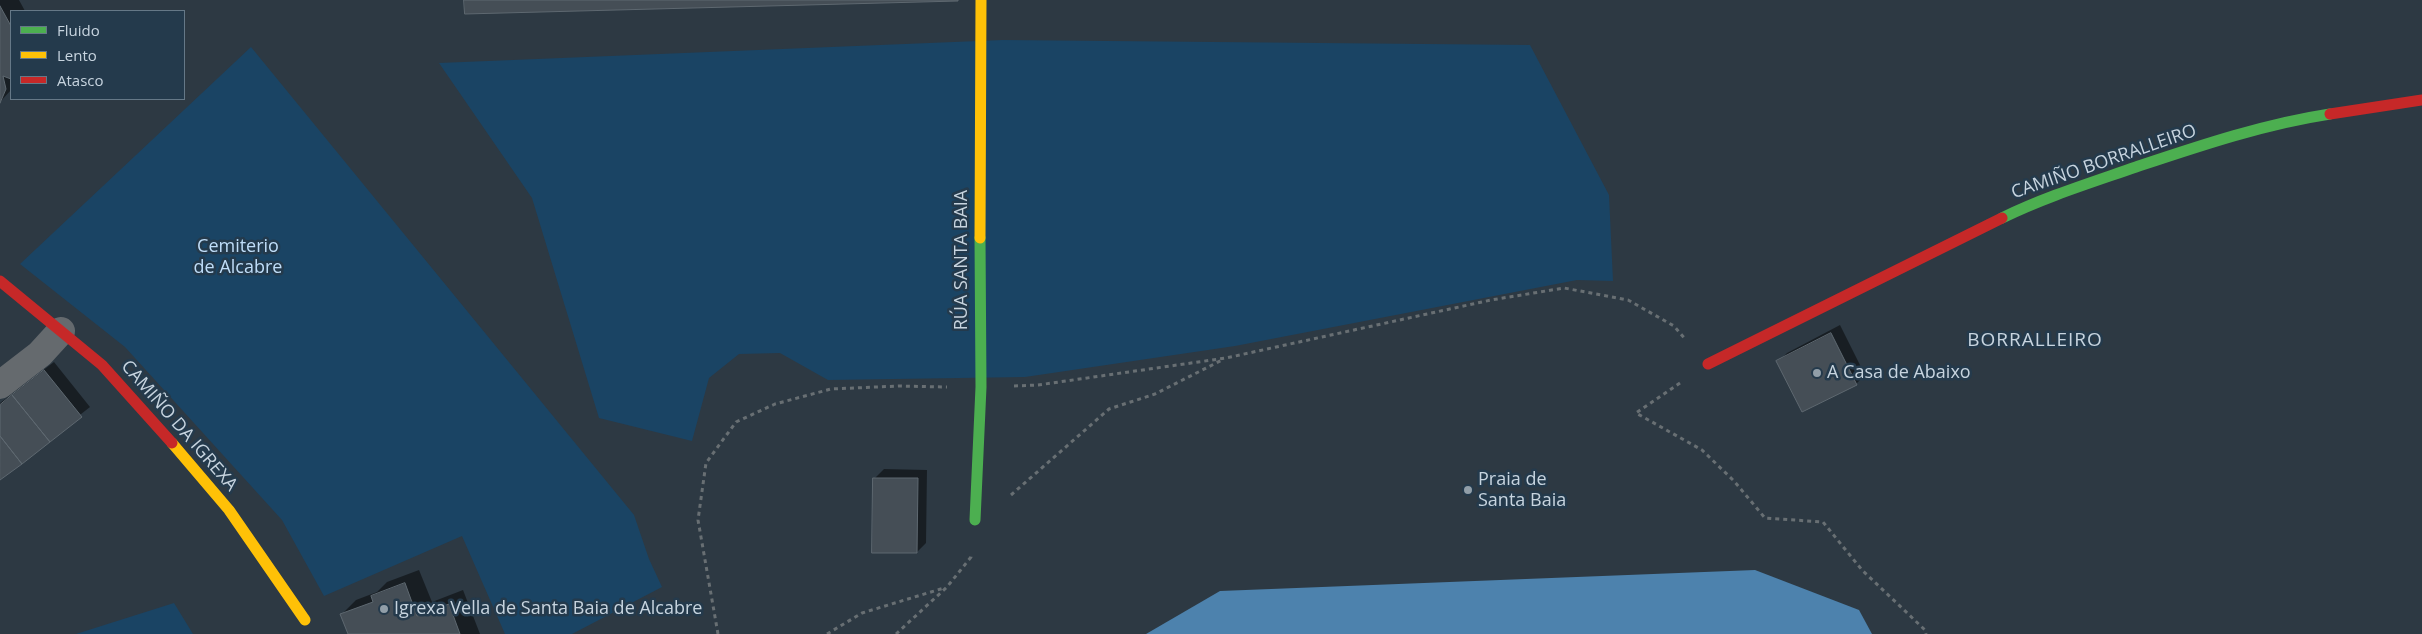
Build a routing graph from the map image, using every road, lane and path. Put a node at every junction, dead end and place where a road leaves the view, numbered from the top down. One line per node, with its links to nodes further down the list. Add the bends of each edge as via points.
1 (981, 0): 8 (street, RÚA SANTA BAIA)
2 (2422, 100): 6 (street, CAMIÑO BORRALLEIRO, via 2297,118 2190,149 2036,201)
3 (0, 281): 4 (street, CAMIÑO DA IGREXA)
4 (61, 331): 7 (street, via 40,354); 11 (street, CAMIÑO DA IGREXA, via 102,365 229,510)
5 (1226, 358): 6 (path, via 1491,300 1564,288 1628,300 1674,326); 8 (path, via 1038,385); 9 (path, via 1155,394 1109,409 1023,486)
6 (1708, 364): 15 (path, via 1636,413 1702,450 1765,518 1823,522 1862,570)
7 (0, 385)
8 (981, 387): 9 (street, RÚA SANTA BAIA); 12 (path, via 831,389 775,404 736,422 706,463 698,520)
9 (975, 520): 10 (path, via 971,556)
10 (947, 587): 13 (path, via 862,613); 14 (path)
11 (305, 620)
12 (718, 634)
13 (827, 634)
14 (896, 634)
15 (1926, 634)

